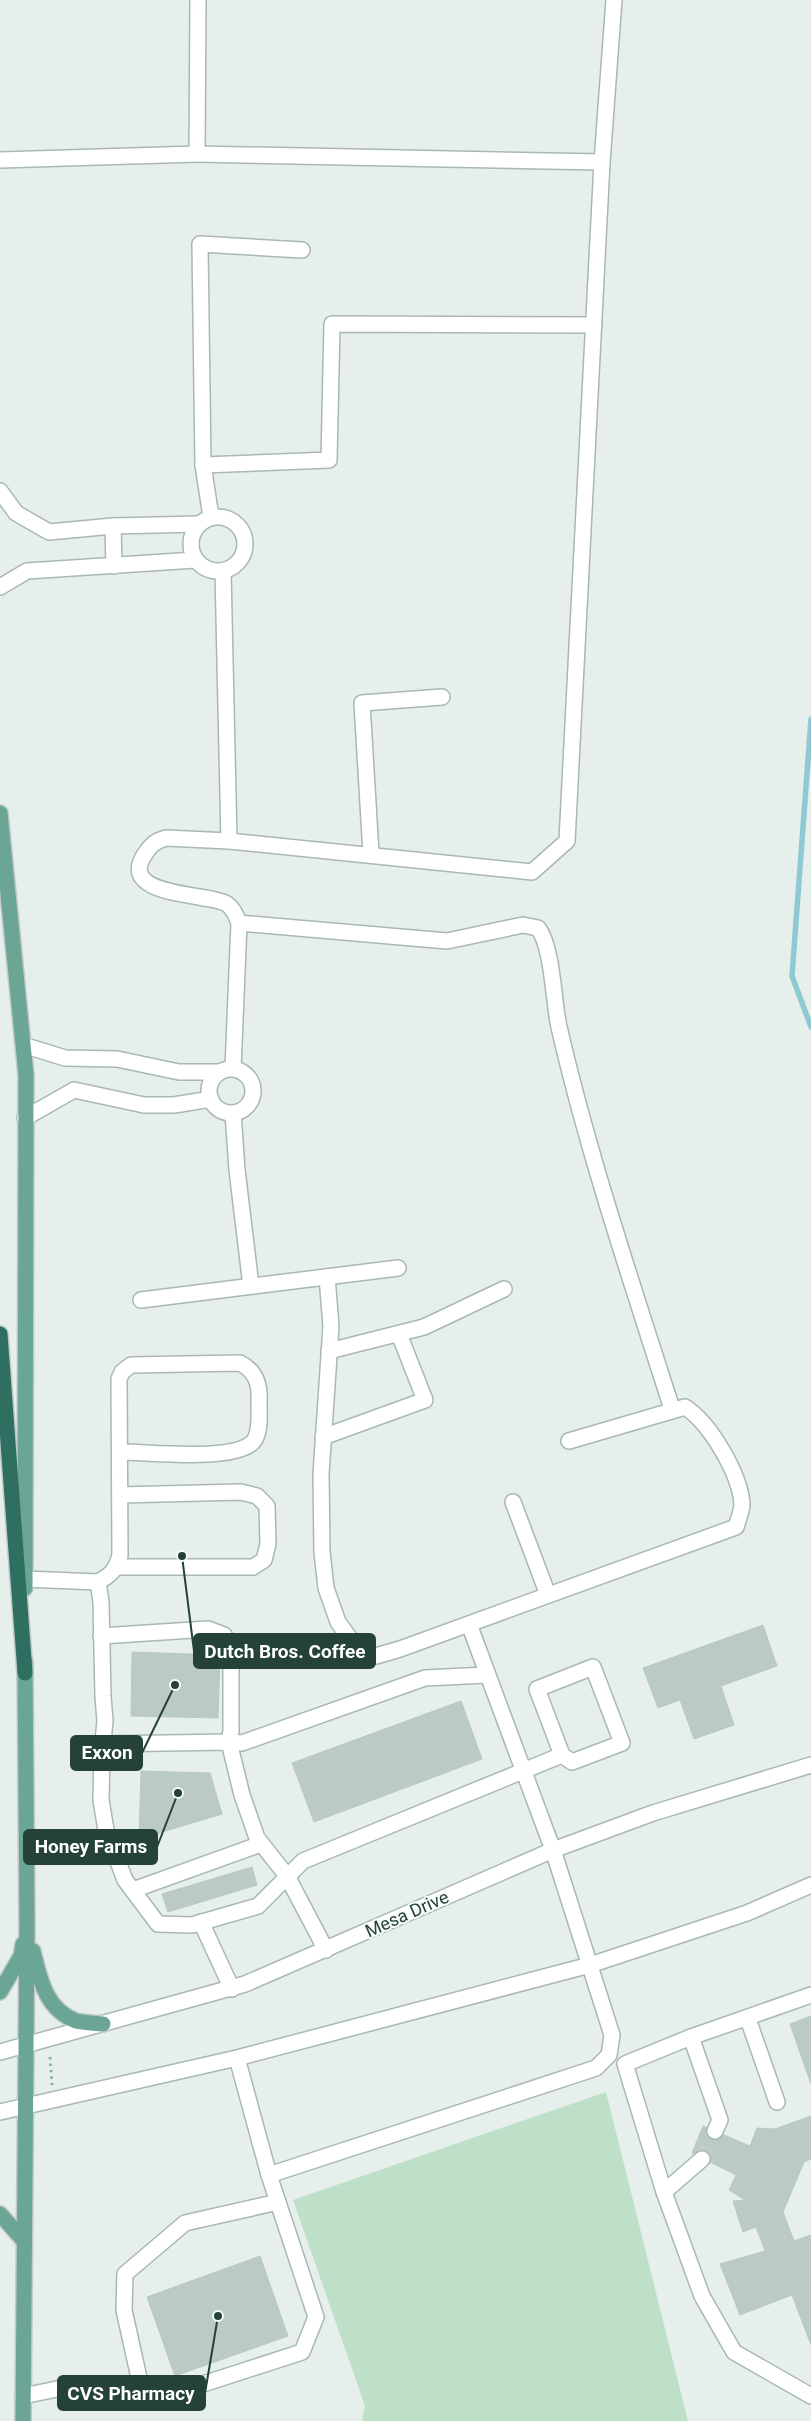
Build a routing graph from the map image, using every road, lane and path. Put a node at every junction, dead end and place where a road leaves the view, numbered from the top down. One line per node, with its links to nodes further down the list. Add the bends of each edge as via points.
1 (198, 0): 3 (street)
2 (614, 0): 5 (street)
3 (197, 154): 4 (street); 5 (street)
4 (0, 160)
5 (602, 162): 7 (street)
6 (302, 250): 8 (street, via 200,244)
7 (594, 325): 8 (street, via 332,324 329,460); 19 (street, via 568,841 532,872)
8 (203, 465): 10 (street)
9 (0, 491): 11 (street, via 16,513 49,532)
10 (205, 521): 11 (street); 12 (street, via 191,538); 14 (street, via 224,517 233,521 244,535 244,554 239,562)
11 (113, 526): 13 (street)
12 (195, 560): 13 (street); 14 (street, via 208,570)
13 (114, 566): 15 (street, via 27,571)
14 (223, 571): 18 (street)
15 (0, 587)
16 (442, 697): 19 (street, via 362,703)
17 (0, 813): 21 (main road)
18 (229, 841): 19 (street); 20 (street, via 166,838 156,841 140,861 140,869 144,878 159,890 226,903)
19 (371, 854)
20 (239, 923): 22 (street); 34 (street, via 447,942 523,924 538,928 546,938 556,1010 584,1130)
21 (23, 1045): 22 (street, via 65,1058 117,1059 179,1072); 25 (main road)
22 (226, 1070): 23 (street, via 214,1076 209,1087); 24 (street, via 245,1073 254,1090 246,1108)
23 (211, 1099): 24 (street, via 220,1110); 25 (street, via 174,1105 144,1105 74,1090)
24 (233, 1113): 28 (street)
25 (26, 1118): 41 (main road)
26 (398, 1268): 27 (street)
27 (328, 1277): 28 (street); 33 (street)
28 (251, 1286): 30 (street)
29 (504, 1289): 32 (street, via 424,1327)
30 (141, 1300)
31 (0, 1334): 46 (highway)
32 (399, 1334): 33 (street); 35 (street, via 426,1400)
33 (329, 1351): 35 (street)
34 (672, 1410): 36 (street); 43 (street, via 685,1407 696,1414 707,1425 724,1454 742,1506 736,1527)
35 (324, 1438): 44 (street, via 322,1552 326,1588 338,1622 359,1651 376,1656)
36 (569, 1441)
37 (121, 1452): 37 (street, via 119,1380 122,1372 131,1365 240,1363 250,1368 256,1377 260,1391 258,1432 254,1441 242,1450 223,1454); 38 (street)
38 (120, 1495): 40 (street); 40 (street, via 241,1492 257,1496 267,1506 268,1544 264,1560 253,1567)
39 (513, 1502): 43 (street)
40 (117, 1567): 42 (street)
41 (25, 1579): 42 (street); 46 (main road)
42 (98, 1582): 45 (street)
43 (548, 1596): 44 (street)
44 (469, 1624): 47 (street)
45 (101, 1636): 48 (street, via 208,1629 224,1635 231,1648); 49 (street)
46 (24, 1673): 59 (main road)
47 (487, 1675): 48 (street, via 425,1678 242,1743); 52 (street)
48 (229, 1742): 49 (street); 53 (street, via 242,1795)
49 (103, 1744): 57 (street, via 101,1800 106,1830 124,1880)
50 (562, 1755): 50 (street, via 572,1762 622,1743 593,1666 537,1689); 52 (street)
51 (811, 1764): 54 (street, Mesa Drive, via 652,1813)
52 (523, 1770): 54 (street); 55 (street, via 303,1861)
53 (262, 1844): 55 (street); 57 (street)
54 (553, 1850): 60 (street, Mesa Drive); 61 (street)
55 (287, 1876): 58 (street, via 258,1906); 60 (street)
56 (811, 1885): 61 (street, via 747,1913)
57 (133, 1890): 58 (street, via 158,1924 192,1925)
58 (201, 1922): 62 (street)
59 (28, 1925): 63 (main road, via 21,1956); 66 (main road, via 40,1983 52,2005 76,2021); 68 (main road)
60 (326, 1950): 62 (street, Mesa Drive)
61 (590, 1965): 70 (street, via 612,2035); 72 (street)
62 (232, 1989): 66 (street, Mesa Drive)
63 (0, 1992)
64 (811, 1995): 65 (street)
65 (748, 2018): 67 (street); 75 (street)
66 (103, 2024): 68 (street, Mesa Drive)
67 (691, 2037): 73 (street); 78 (street, via 720,2120)
68 (26, 2045): 69 (street, Mesa Drive); 76 (main road)
69 (0, 2052)
70 (609, 2055): 73 (street); 80 (street, via 596,2068)
71 (50, 2057): 74 (path)
72 (236, 2058): 76 (street); 80 (street)
73 (625, 2064): 81 (street)
74 (53, 2088)
75 (777, 2102)
76 (26, 2106): 77 (street); 84 (main road)
77 (0, 2112)
78 (715, 2132)
79 (702, 2159): 81 (street)
80 (270, 2175): 82 (street)
81 (664, 2192): 87 (street, via 702,2296 734,2352)
82 (278, 2202): 86 (street, via 185,2223 125,2274 124,2310); 86 (street, via 316,2318 302,2352 200,2385)
83 (0, 2214): 84 (main road)
84 (24, 2241): 85 (main road)
85 (23, 2396): 86 (street, via 81,2384); 88 (main road)
86 (143, 2396)
87 (811, 2396)
88 (23, 2421)

